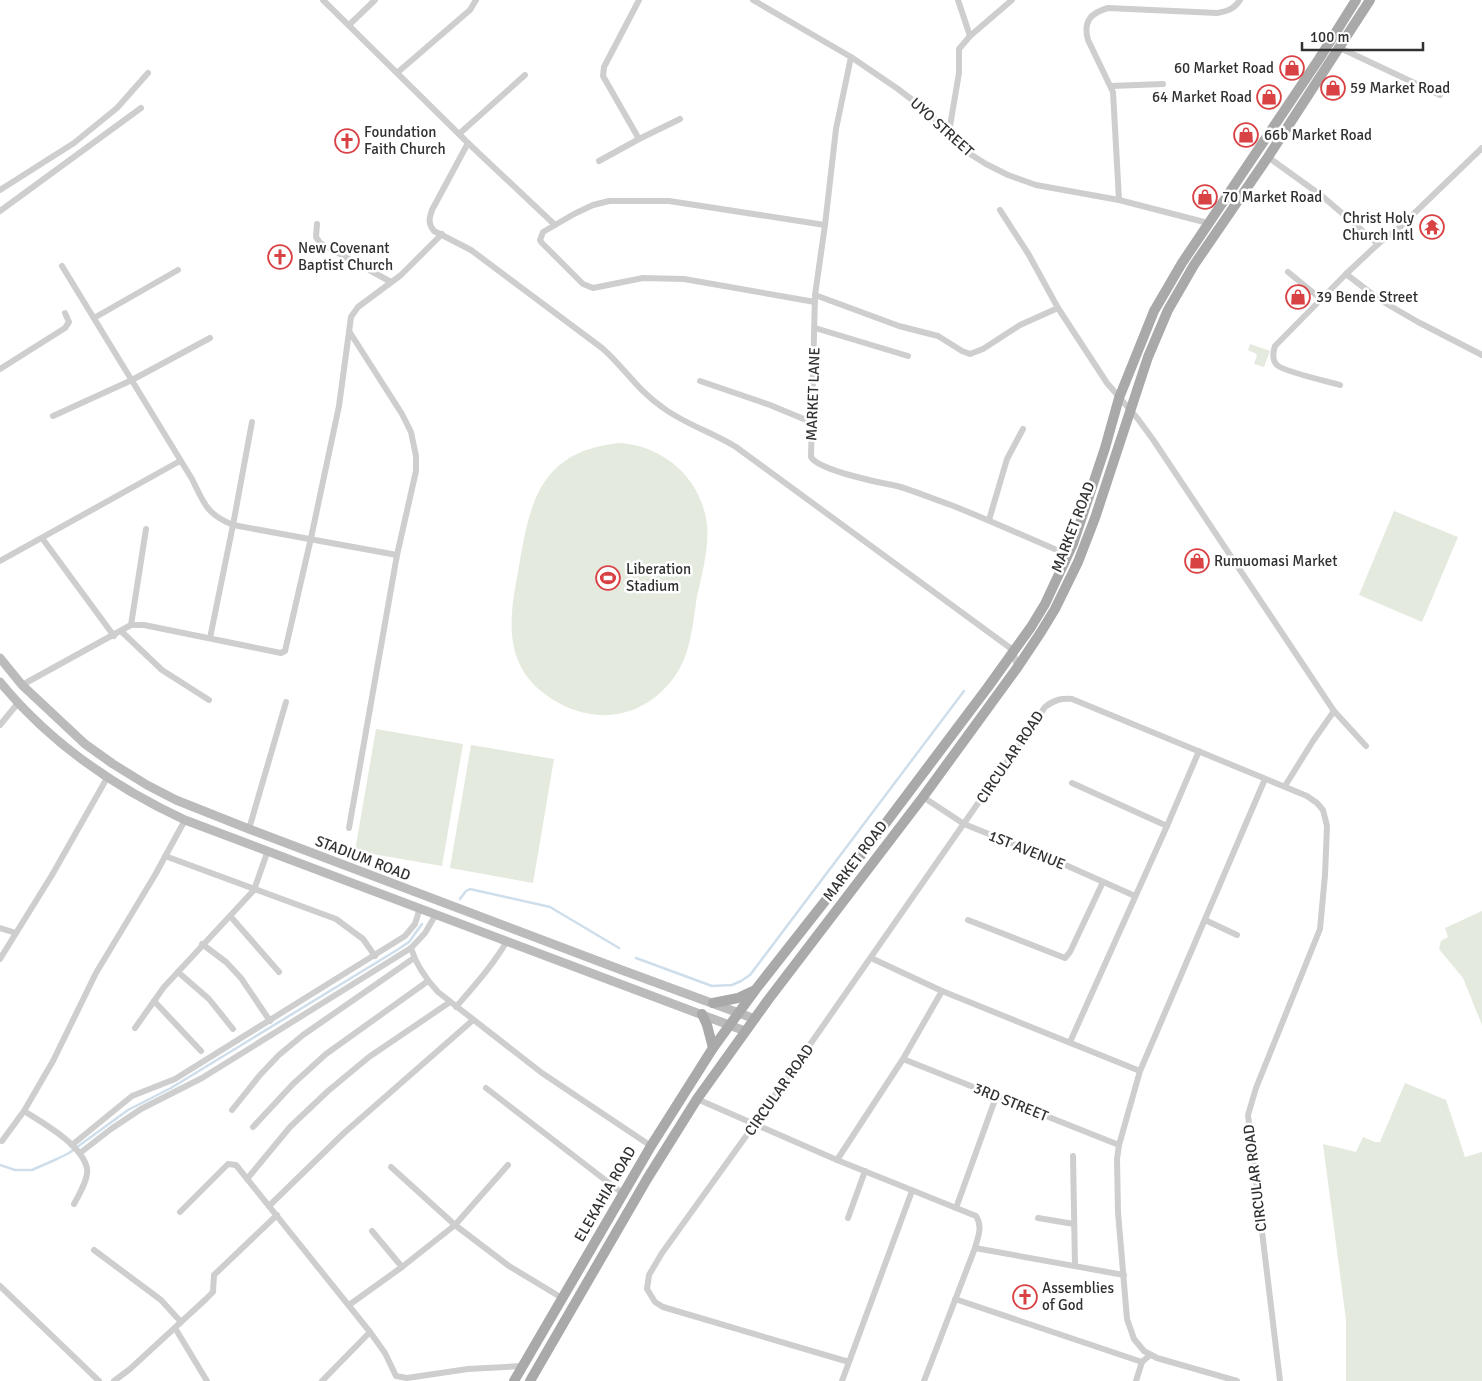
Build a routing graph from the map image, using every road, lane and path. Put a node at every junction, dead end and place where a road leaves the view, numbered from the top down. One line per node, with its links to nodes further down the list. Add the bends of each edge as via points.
1 (323, 0): 11 (street)
2 (375, 0): 11 (street)
3 (476, 0): 15 (street, via 470,10)
4 (640, 0): 25 (street, via 604,67 603,76)
5 (753, 0): 14 (street, UYO STREET)
6 (958, 0): 12 (street)
7 (1012, 0): 12 (street)
8 (1240, 0): 19 (street, via 1235,7 1217,13 1108,8 1093,14 1088,20 1088,40)
9 (1356, 0): 34 (main road, MARKET ROAD)
10 (1370, 0): 13 (main road, MARKET ROAD)
11 (349, 25): 15 (street)
12 (970, 36): 23 (street, via 959,49 959,73)
13 (1340, 48): 20 (street); 28 (main road, MARKET ROAD)
14 (850, 57): 23 (street, UYO STREET, via 916,102); 37 (street, MARKET LANE, via 836,129)
15 (398, 72): 24 (street)
16 (148, 73): 30 (street, via 116,108 74,143)
17 (525, 74): 24 (street)
18 (1163, 84): 19 (street)
19 (1110, 86): 31 (street, via 1115,104)
20 (1440, 95)
21 (141, 108): 33 (street)
22 (680, 119): 25 (street)
23 (949, 132): 31 (street, UYO STREET, via 967,152 1008,175 1036,185)
24 (459, 134): 26 (street)
25 (638, 139): 29 (street)
26 (468, 143): 36 (street); 38 (street, via 429,218 434,231)
27 (1482, 148): 39 (street)
28 (1268, 157): 39 (street, via 1322,196); 60 (main road, MARKET ROAD, via 1172,303 1148,356)
29 (599, 161)
30 (0, 190)
31 (1119, 200): 34 (street, UYO STREET)
32 (1000, 210): 47 (street)
33 (0, 211)
34 (1208, 223): 59 (main road, MARKET ROAD, via 1154,311)
35 (316, 224): 44 (street, via 316,237 320,243)
36 (555, 225): 37 (street, via 593,205 630,200 669,201); 45 (street, via 543,232 540,240 583,284 593,288 644,278 684,279)
37 (825, 225): 45 (street, MARKET LANE)
38 (442, 234): 44 (street); 78 (street, via 471,250 602,348 643,393 663,408 736,447)
39 (1378, 244): 43 (street)
40 (62, 266): 49 (street)
41 (178, 270): 49 (street)
42 (1288, 272): 46 (street)
43 (1346, 274): 46 (street); 53 (street, via 1380,300)
44 (391, 282): 51 (street, via 355,310)
45 (815, 298): 47 (street, via 938,336 970,354 1020,325); 50 (street, MARKET LANE)
46 (1321, 299): 58 (street, via 1275,346 1275,361 1282,368)
47 (1058, 308): 59 (street)
48 (65, 313): 55 (street, via 69,322 65,328)
49 (94, 318): 56 (street)
50 (815, 328): 54 (street); 63 (street, MARKET LANE)
51 (349, 331): 70 (street, via 339,406); 71 (street, via 402,414 415,444 416,471)
52 (210, 338): 56 (street)
53 (1482, 355)
54 (908, 356)
55 (0, 369)
56 (132, 380): 61 (street); 65 (street)
57 (700, 381): 63 (street)
58 (1340, 385)
59 (1119, 398): 60 (street); 72 (main road, MARKET ROAD)
60 (1130, 409): 80 (main road, MARKET ROAD, via 1078,562 1055,609); 86 (street)
61 (53, 416)
62 (252, 422): 67 (street)
63 (811, 422): 66 (street, MARKET LANE, via 811,457 815,462 847,474 908,489)
64 (1023, 429): 66 (street, via 1007,459)
65 (180, 461): 67 (street, via 210,512); 69 (street)
66 (989, 520): 72 (street, MARKET LANE)
67 (233, 526): 70 (street); 77 (street)
68 (146, 529): 74 (street)
69 (42, 538): 73 (street); 76 (street)
70 (311, 538): 71 (street); 77 (street, via 285,651 276,652)
71 (397, 554): 100 (street)
72 (1068, 555): 78 (main road, MARKET ROAD, via 1045,604)
73 (0, 561)
74 (131, 625): 75 (street); 77 (street, via 144,624)
75 (122, 632): 76 (street); 83 (street, via 162,670)
76 (114, 636): 82 (street)
77 (210, 638)
78 (1013, 650): 80 (street); 125 (main road, MARKET ROAD, via 873,840)
79 (0, 658): 82 (main road, STADIUM ROAD)
80 (1018, 668): 96 (main road, MARKET ROAD)
81 (0, 682): 85 (main road, STADIUM ROAD)
82 (22, 685): 88 (main road, STADIUM ROAD)
83 (209, 700)
84 (286, 702): 101 (street)
85 (18, 704): 87 (street); 89 (main road, STADIUM ROAD)
86 (1334, 711): 90 (street); 95 (street)
87 (0, 725)
88 (63, 725): 89 (main road); 101 (main road, STADIUM ROAD, via 113,764 147,785)
89 (52, 736): 92 (main road, STADIUM ROAD)
90 (1366, 746)
91 (1199, 750): 93 (street, CIRCULAR ROAD); 98 (street, CIRCULAR ROAD, via 1072,699 1054,700 1045,707); 99 (street)
92 (107, 778): 97 (main road, STADIUM ROAD); 113 (street)
93 (1265, 778): 95 (street, CIRCULAR ROAD); 111 (street)
94 (1072, 783): 99 (street)
95 (1286, 786): 202 (street, CIRCULAR ROAD, via 1317,803 1327,826 1320,930 1248,1115)
96 (923, 797): 98 (street, 1ST AVENUE); 133 (main road, MARKET ROAD)
97 (185, 820): 102 (main road, STADIUM ROAD); 103 (street)
98 (964, 824): 104 (street, 1ST AVENUE); 120 (street, CIRCULAR ROAD)
99 (1167, 826): 106 (street)
100 (348, 828)
101 (249, 830): 129 (main road, STADIUM ROAD)
102 (268, 850): 105 (street); 107 (main road, STADIUM ROAD)
103 (165, 856): 105 (street); 149 (street, via 96,973 53,1061)
104 (1103, 882): 106 (street, 1ST AVENUE); 110 (street, via 1065,958)
105 (254, 890): 109 (street); 118 (street, via 336,919 363,939)
106 (1135, 896): 140 (street)
107 (420, 908): 108 (main road, STADIUM ROAD); 118 (street, via 410,932)
108 (436, 914): 115 (main road, STADIUM ROAD); 117 (street, via 426,933)
109 (231, 916): 116 (street); 123 (street)
110 (968, 920)
111 (1205, 920): 114 (street); 144 (street)
112 (0, 928): 113 (street)
113 (16, 933): 121 (street)
114 (1237, 935)
115 (507, 941): 130 (street); 132 (main road, STADIUM ROAD)
116 (202, 944): 122 (street); 134 (street, via 241,978)
117 (411, 948): 119 (street); 156 (street, via 202,1078 141,1109)
118 (375, 956): 134 (street)
119 (414, 958): 124 (street); 148 (street, via 297,1040 260,1075)
120 (871, 958): 126 (street); 150 (street, CIRCULAR ROAD)
121 (0, 959)
122 (178, 972): 127 (street); 138 (street, via 208,999)
123 (279, 972)
124 (428, 981): 128 (street); 151 (street, via 326,1054)
125 (756, 989): 129 (main road, via 738,998); 131 (main road, MARKET ROAD)
126 (942, 991): 140 (street); 143 (street)
127 (154, 1000): 137 (street); 142 (street)
128 (450, 1002): 130 (street); 162 (street, via 369,1057 328,1091 290,1127)
129 (713, 1003): 131 (main road, STADIUM ROAD)
130 (456, 1007): 135 (street)
131 (739, 1012): 133 (main road, STADIUM ROAD); 136 (main road, MARKET ROAD)
132 (702, 1014): 136 (main road, STADIUM ROAD); 141 (main road)
133 (755, 1018): 139 (main road, MARKET ROAD)
134 (270, 1020): 153 (street, via 175,1078 132,1096)
135 (472, 1020): 155 (street, via 542,1073); 166 (street, via 344,1133)
136 (729, 1025): 139 (main road, STADIUM ROAD); 141 (main road, ELEKAHIA ROAD)
137 (135, 1028)
138 (233, 1029)
139 (745, 1031): 147 (main road, ELEKAHIA ROAD)
140 (1070, 1042): 144 (street)
141 (713, 1048): 155 (main road, ELEKAHIA ROAD)
142 (201, 1051)
143 (903, 1059): 146 (street, 3RD STREET); 158 (street)
144 (1140, 1071): 154 (street)
145 (486, 1088): 164 (street)
146 (996, 1097): 154 (street, 3RD STREET); 167 (street)
147 (697, 1099): 150 (street); 197 (main road, ELEKAHIA ROAD)
148 (232, 1110)
149 (24, 1111): 152 (street); 153 (street)
150 (754, 1125): 158 (street); 188 (street, CIRCULAR ROAD, via 662,1253 649,1275 647,1289 663,1307)
151 (253, 1127)
152 (2, 1142)
153 (72, 1145): 156 (street)
154 (1119, 1145): 179 (street, via 1118,1212)
155 (650, 1146): 164 (main road, ELEKAHIA ROAD)
156 (80, 1153): 165 (street, via 87,1168 86,1178)
157 (1073, 1156): 172 (street)
158 (837, 1160): 161 (street)
159 (508, 1165): 173 (street)
160 (391, 1167): 173 (street)
161 (865, 1171): 163 (street); 170 (street)
162 (247, 1179): 166 (street); 168 (street, via 236,1165 228,1164)
163 (912, 1191): 167 (street); 188 (street)
164 (622, 1193): 181 (main road, ELEKAHIA ROAD)
165 (74, 1204)
166 (269, 1206): 169 (street)
167 (956, 1208): 175 (street, via 972,1213 980,1221)
168 (180, 1212)
169 (276, 1215): 183 (street); 184 (street, via 214,1275 213,1292)
170 (848, 1218)
171 (1038, 1218): 172 (street)
172 (1074, 1224): 177 (street)
173 (455, 1225): 178 (street); 181 (street, via 509,1266)
174 (372, 1231): 178 (street)
175 (975, 1248): 177 (street); 182 (street)
176 (94, 1250): 184 (street, via 161,1300)
177 (1075, 1266): 179 (street)
178 (402, 1267): 183 (street)
179 (1124, 1275): 187 (street, via 1130,1332)
180 (0, 1286): 192 (street)
181 (562, 1298): 190 (main road, ELEKAHIA ROAD)
182 (955, 1299): 189 (street); 199 (street)
183 (349, 1305): 186 (street)
184 (181, 1322): 185 (street)
185 (175, 1328): 193 (street); 194 (street)
186 (370, 1332): 190 (street, via 398,1377); 195 (street)
187 (1150, 1355): 189 (street); 191 (street)
188 (849, 1362): 198 (street)
189 (1142, 1362): 200 (street)
190 (522, 1366): 196 (main road, ELEKAHIA ROAD)
191 (1220, 1379): 201 (street)
192 (99, 1381)
193 (114, 1381)
194 (207, 1381)
195 (322, 1381)
196 (514, 1381)
197 (530, 1381)
198 (842, 1381)
199 (924, 1381)
200 (1136, 1381)
201 (1237, 1381)
202 (1280, 1381)

